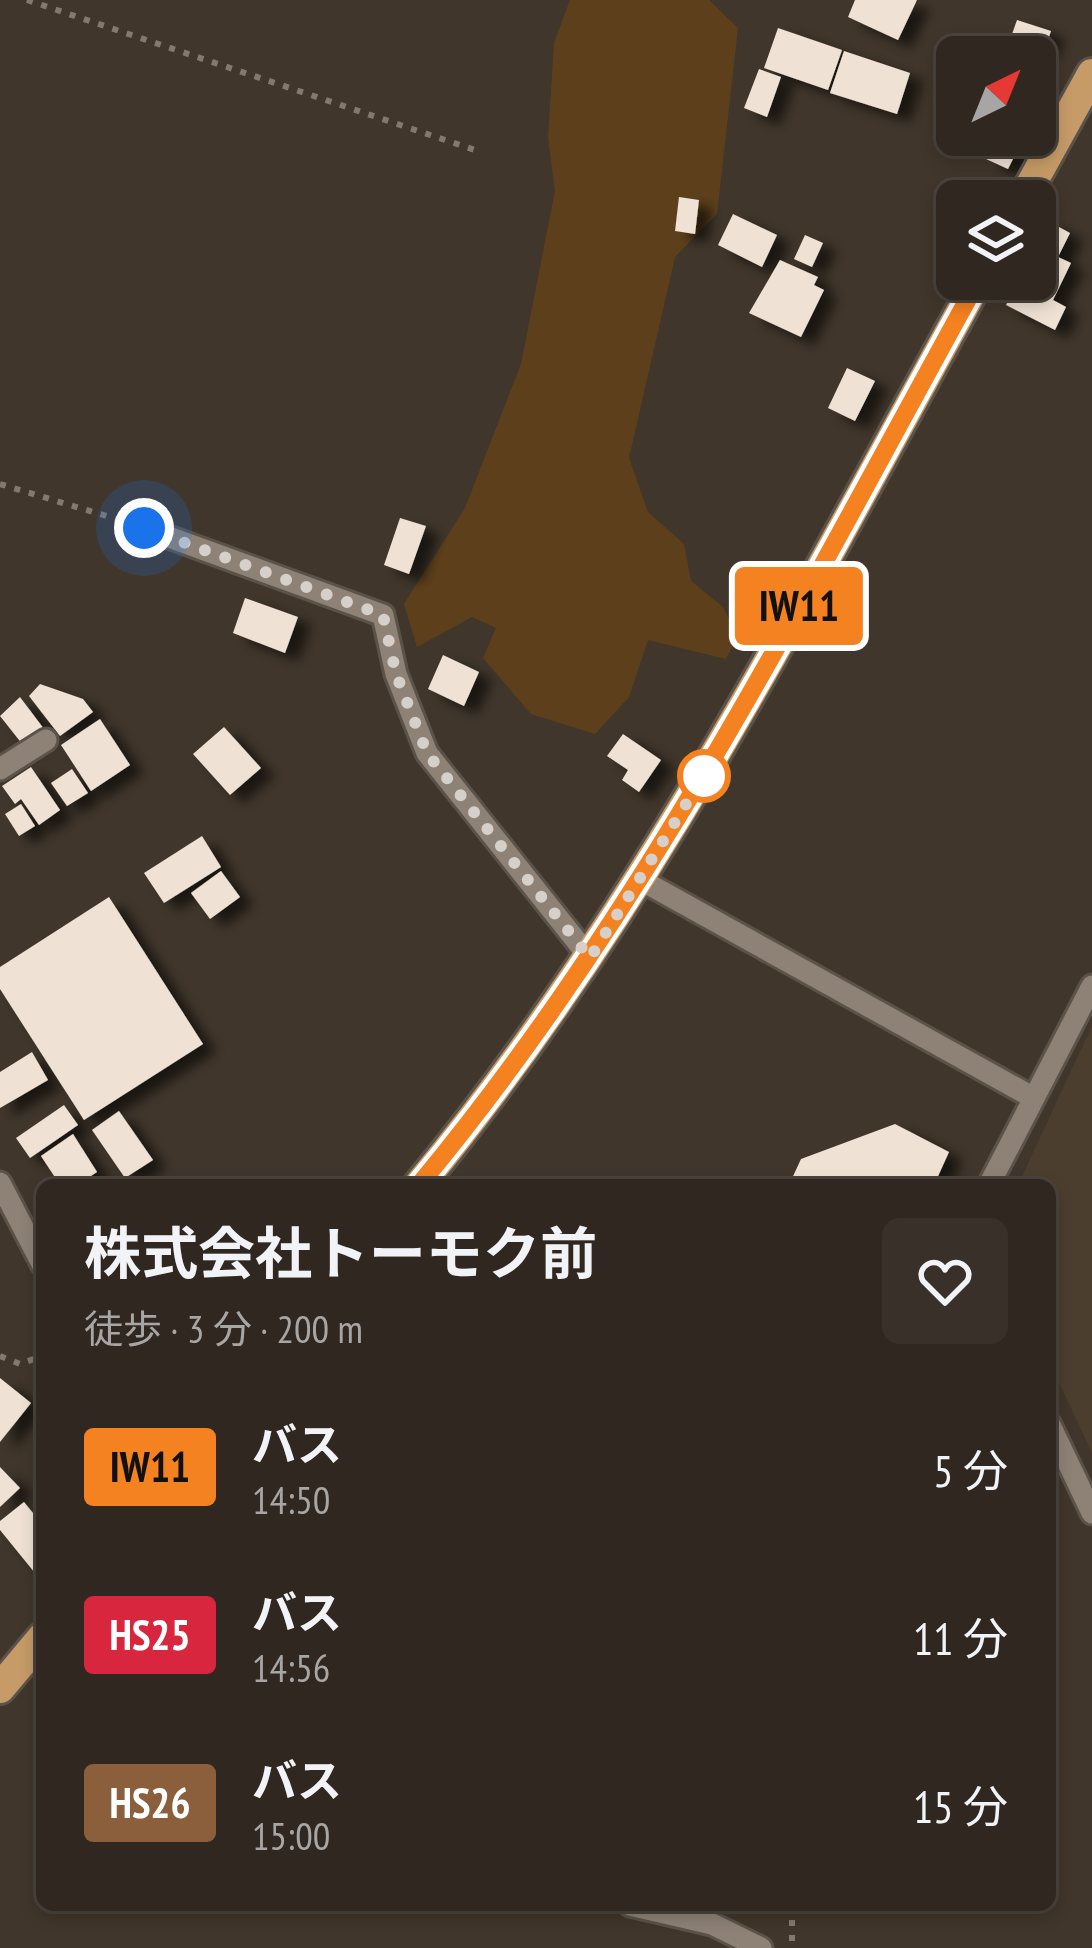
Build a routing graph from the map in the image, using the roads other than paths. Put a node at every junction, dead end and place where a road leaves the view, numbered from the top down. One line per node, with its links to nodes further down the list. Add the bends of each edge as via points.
1 (1092, 74): 2 (main road)
2 (1034, 180)
3 (967, 300): 7 (main road)
4 (144, 528): 8 (street, via 383,615 427,753)
5 (46, 740): 6 (street)
6 (0, 769)
7 (640, 880): 8 (main road); 10 (street)
8 (590, 958): 11 (main road)
9 (1092, 986): 10 (street)
10 (1031, 1097): 12 (street)
11 (424, 1179)
12 (992, 1179)
13 (0, 1183): 14 (street)
14 (36, 1252)
15 (1056, 1438): 16 (street)
16 (1092, 1514)
17 (36, 1645): 18 (main road)
18 (0, 1688)
19 (656, 1911): 20 (street, via 712,1924)
20 (761, 1948)

